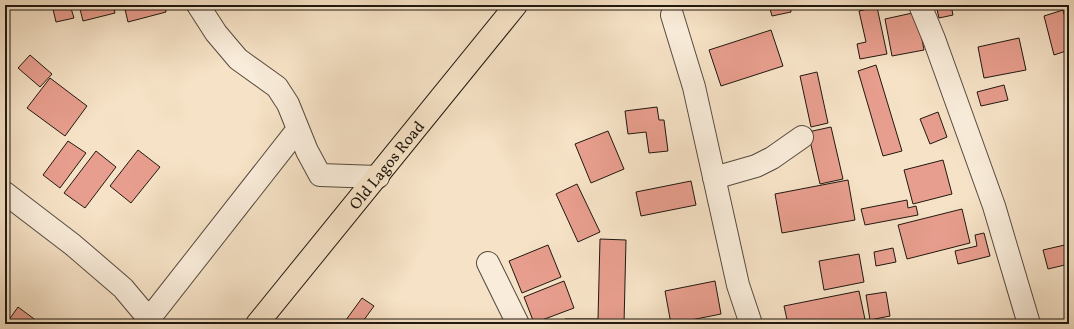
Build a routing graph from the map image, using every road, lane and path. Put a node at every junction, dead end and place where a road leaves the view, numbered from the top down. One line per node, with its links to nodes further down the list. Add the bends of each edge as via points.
1 (198, 5): 5 (street, via 216,33 238,59 277,87 288,104)
2 (516, 5): 7 (main road, Old Lagos Road)
3 (920, 5): 15 (street, via 994,206)
4 (672, 15): 8 (street, via 694,87)
5 (298, 129): 7 (street, via 320,175); 11 (street)
6 (802, 137): 8 (street, via 756,166)
7 (378, 177): 12 (main road, Old Lagos Road)
8 (714, 178): 14 (street, via 738,285)
9 (5, 193): 11 (street, via 73,245 123,288)
10 (488, 263): 13 (street)
11 (147, 322)
12 (258, 324)
13 (518, 324)
14 (751, 324)
15 (1029, 324)

